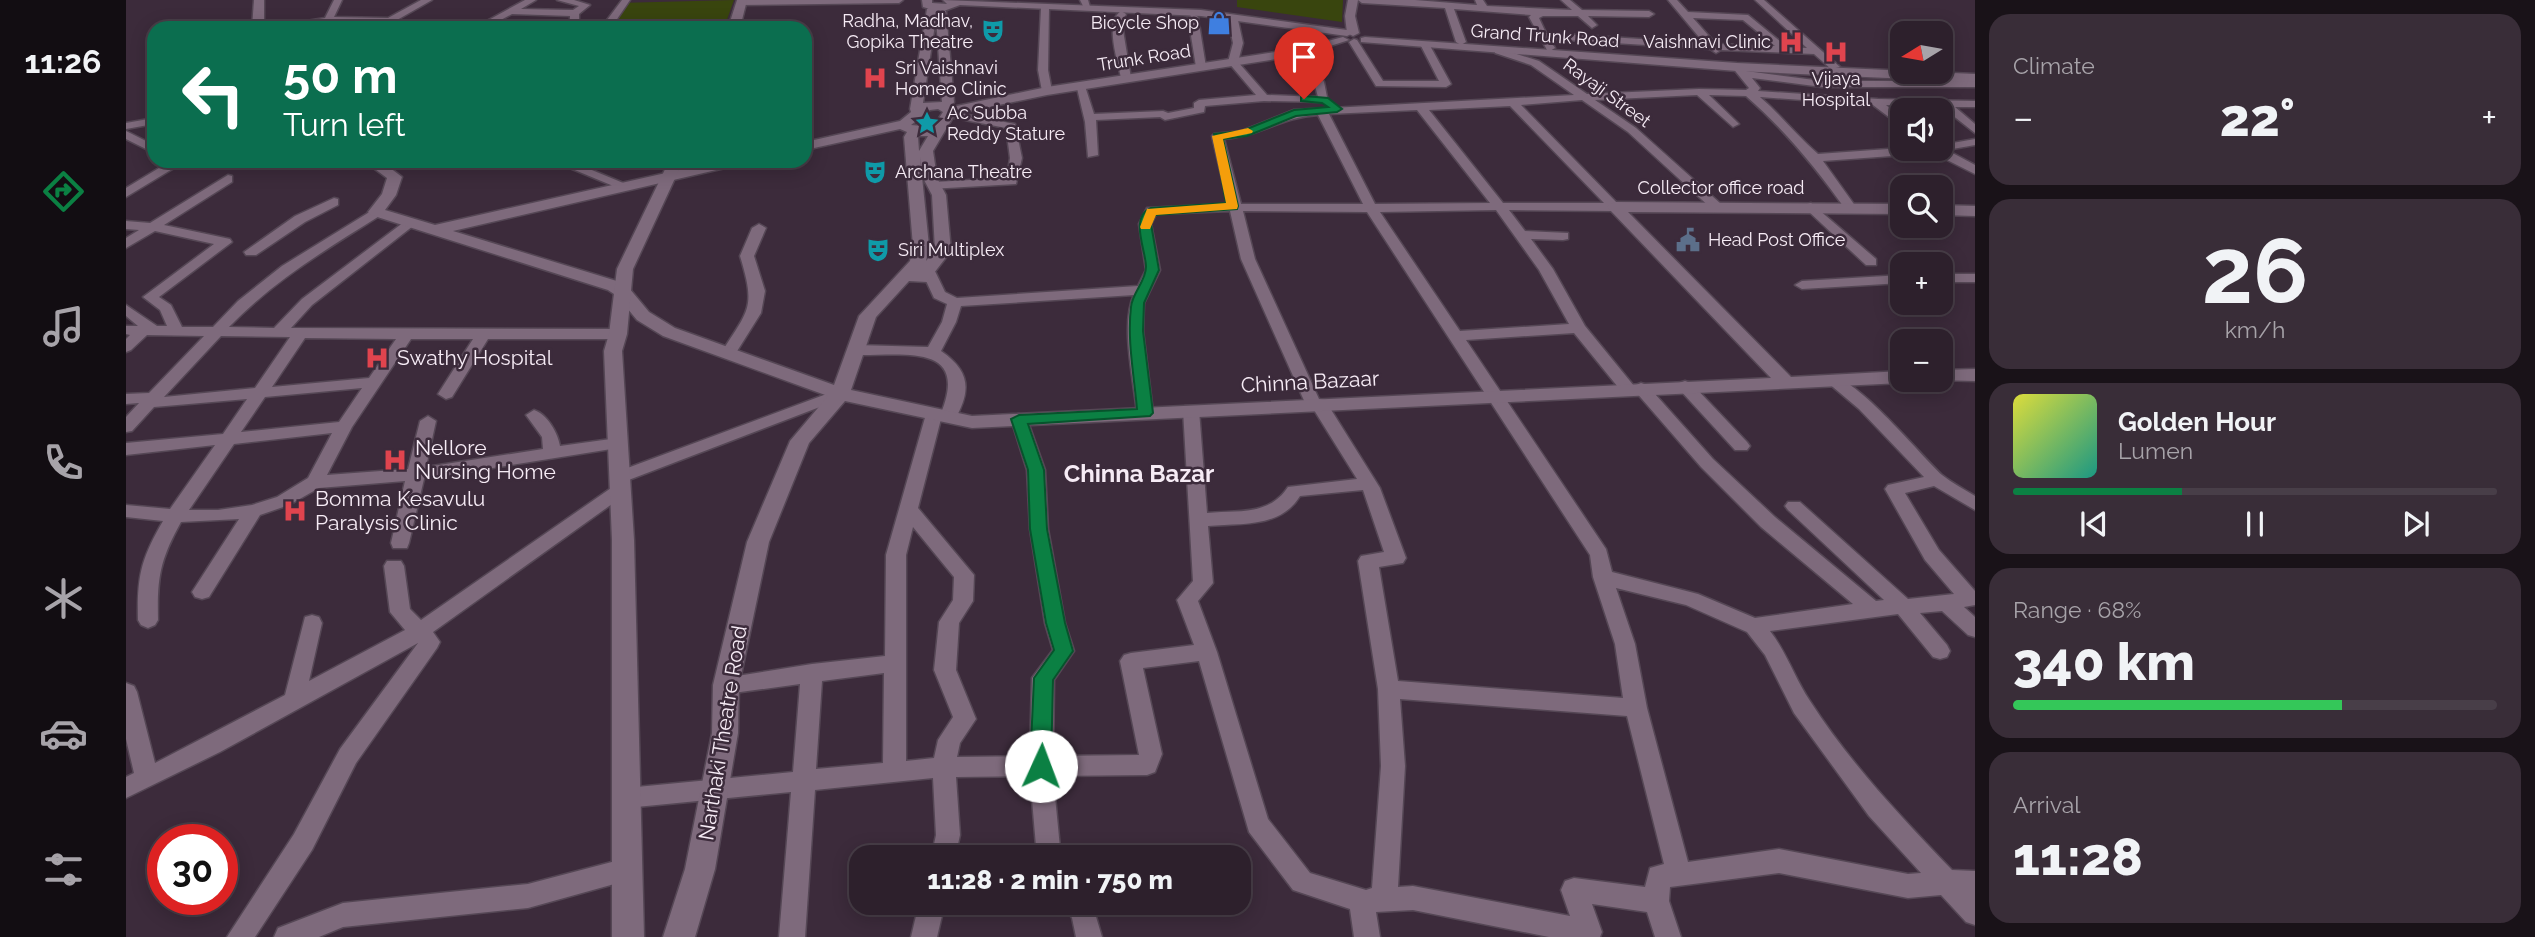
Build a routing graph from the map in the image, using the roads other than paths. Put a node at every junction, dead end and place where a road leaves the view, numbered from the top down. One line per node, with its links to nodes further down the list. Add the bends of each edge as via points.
1 (259, 0): 33 (street)
2 (338, 0): 31 (street)
3 (428, 0): 36 (street)
4 (532, 0): 22 (street)
5 (561, 0): 23 (street, via 586,5)
6 (626, 0): 39 (street)
7 (899, 0): 14 (street)
8 (1202, 0): 28 (street)
9 (1353, 0): 44 (street)
10 (1362, 0): 15 (street)
11 (1565, 0): 25 (street)
12 (1672, 0): 27 (street)
13 (1759, 0): 30 (street)
14 (742, 1): 40 (street)
15 (1409, 1): 20 (street)
16 (940, 3): 17 (street, Grand Trunk Road); 21 (street); 84 (street); 86 (street, via 916,109)
17 (1086, 4): 28 (street, Grand Trunk Road)
18 (1481, 4): 20 (street); 24 (street)
19 (1636, 4): 41 (street)
20 (1448, 7): 45 (street)
21 (1045, 8): 26 (street); 71 (street, via 1042,70)
22 (513, 12): 23 (street); 37 (street)
23 (575, 13): 38 (street)
24 (1541, 13): 25 (street); 43 (street, via 1534,17)
25 (1580, 13): 41 (street); 42 (street)
26 (1121, 14): 28 (street); 63 (street, via 1118,24)
27 (1684, 15): 29 (street); 48 (street)
28 (1198, 16): 32 (street); 44 (street, Grand Trunk Road); 55 (street)
29 (1745, 17): 30 (street); 50 (street)
30 (1780, 18): 53 (street)
31 (328, 20): 34 (street); 35 (street)
32 (1233, 20): 44 (street); 54 (street, via 1238,43)
33 (258, 21)
34 (321, 21)
35 (344, 21)
36 (395, 21)
37 (494, 21)
38 (574, 21)
39 (611, 21)
40 (736, 21)
41 (1647, 22): 46 (street)
42 (1592, 25)
43 (1543, 36): 46 (street); 49 (street)
44 (1351, 37): 45 (street); 47 (street, Grand Trunk Road); 47 (street, via 1381,85 1446,84); 51 (street, Trunk Road)
45 (1461, 41): 49 (street)
46 (1656, 42): 48 (street)
47 (1425, 44): 52 (street, Grand Trunk Road)
48 (1713, 46): 50 (street); 56 (street)
49 (1549, 48): 56 (street)
50 (1784, 50): 53 (street)
51 (1302, 51): 54 (street, Trunk Road); 82 (street, via 1319,82)
52 (1498, 51): 56 (street, Grand Trunk Road); 74 (street, Rayaji Street, via 1535,63)
53 (1817, 51): 57 (street)
54 (1233, 62): 55 (street, Trunk Road); 75 (street)
55 (1201, 67): 63 (street, Trunk Road)
56 (1735, 67): 57 (street); 61 (street, Grand Trunk Road); 67 (street, via 1811,83); 73 (street, via 1755,88)
57 (1835, 67): 60 (street)
58 (1953, 70): 59 (street)
59 (1975, 71)
60 (1890, 73)
61 (1890, 74)
62 (1953, 77): 65 (street, Grand Trunk Road)
63 (1126, 78): 70 (street, Trunk Road)
64 (1890, 78): 67 (street)
65 (1975, 78)
66 (1953, 81): 69 (street)
67 (1856, 83): 77 (street)
68 (1921, 84): 76 (street)
69 (1975, 84)
70 (1080, 86): 71 (street, Trunk Road); 88 (street)
71 (1046, 91): 84 (street, Trunk Road)
72 (1699, 92): 73 (street); 74 (street); 90 (street)
73 (1749, 93): 77 (street); 102 (street)
74 (1583, 97): 79 (street); 117 (street, Rayaji Street, via 1632,130)
75 (1264, 98): 82 (street); 88 (street, via 1199,103 1200,110 1164,116)
76 (1939, 98)
77 (1875, 102): 78 (street); 87 (street)
78 (1890, 102)
79 (1513, 103): 83 (street); 116 (street)
80 (1953, 104): 81 (street)
81 (1975, 104)
82 (1323, 106): 83 (street); 115 (street, via 1244,134 1218,136); 120 (street)
83 (1419, 106): 114 (street)
84 (947, 110): 86 (street, Trunk Road, via 927,106); 94 (street); 110 (street, via 1011,125 1016,158 1012,181)
85 (1953, 110): 93 (street)
86 (920, 112): 92 (street)
87 (1890, 114)
88 (1089, 117): 101 (street)
89 (147, 122): 91 (street)
90 (1733, 124)
91 (126, 126)
92 (909, 128): 94 (street); 97 (street); 136 (street, Narthaki Theatre Road, via 921,246 918,262)
93 (1975, 130)
94 (937, 131): 110 (street, via 926,151)
95 (126, 134): 98 (street)
96 (1975, 142): 99 (street)
97 (812, 145)
98 (147, 146)
99 (1953, 146)
100 (1890, 152): 102 (street)
101 (1092, 155)
102 (1815, 158): 119 (street)
103 (1953, 158): 108 (street)
104 (159, 168): 112 (street)
105 (382, 168): 124 (street, via 395,177)
106 (577, 168): 111 (street)
107 (674, 168): 111 (street); 142 (street, via 625,269)
108 (1975, 170)
109 (228, 179): 127 (street)
110 (934, 186): 135 (street, via 939,195 943,251)
111 (627, 187): 129 (street)
112 (126, 193)
113 (334, 202): 133 (street)
114 (1496, 204): 116 (street); 120 (street); 130 (street)
115 (1233, 206): 120 (street); 141 (street, via 1151,211 1145,224 1153,270); 174 (street, via 1248,259)
116 (1615, 207): 117 (street, Collector office road); 164 (street, Collector office road)
117 (1717, 207): 118 (street, Collector office road)
118 (1811, 207): 119 (street, Collector office road); 134 (street)
119 (1850, 207): 121 (street, Collector office road)
120 (1371, 208): 155 (street)
121 (1890, 209)
122 (1953, 210): 123 (street)
123 (1975, 211)
124 (376, 212): 125 (street); 149 (street, via 287,269)
125 (408, 223): 129 (street); 150 (street, via 307,302)
126 (126, 225): 127 (street)
127 (155, 227): 132 (street); 148 (street, via 225,242 150,297 166,308)
128 (759, 228): 159 (street, via 747,256 758,291 754,313)
129 (439, 230): 142 (street)
130 (1521, 235): 131 (street); 145 (street, via 1546,269)
131 (1563, 236)
132 (126, 244)
133 (251, 252)
134 (1871, 262)
135 (928, 270): 136 (street, via 921,278); 143 (street, via 939,295)
136 (906, 276): 157 (street, Narthaki Theatre Road, via 868,316)
137 (1953, 278): 138 (street)
138 (1975, 278)
139 (1890, 280): 140 (street)
140 (1802, 285)
141 (1143, 290): 143 (street); 176 (street, via 1137,303 1136,331)
142 (623, 292): 153 (street); 159 (street, Chinna Bazaar, via 643,316 670,332)
143 (955, 302): 158 (street)
144 (126, 309): 147 (street)
145 (1578, 328): 155 (street); 167 (street)
146 (126, 330): 147 (street)
147 (149, 330): 148 (street); 156 (street)
148 (177, 331): 149 (street)
149 (218, 331): 150 (street); 173 (street)
150 (279, 332): 151 (street)
151 (301, 333): 154 (street); 168 (street)
152 (484, 334): 153 (street); 154 (street); 169 (street)
153 (618, 334): 184 (street, via 613,351)
154 (406, 335): 165 (street)
155 (1455, 336): 171 (street)
156 (126, 347)
157 (856, 350): 158 (street); 170 (street, Narthaki Theatre Road)
158 (933, 352): 178 (street, via 957,372 960,388)
159 (729, 353): 170 (street, Chinna Bazaar)
160 (1975, 375): 161 (street)
161 (1953, 376)
162 (1890, 377): 163 (street, Chinna Bazaar)
163 (1833, 379): 164 (street, Chinna Bazaar); 189 (street, via 1865,405)
164 (1785, 381): 166 (street, Chinna Bazaar)
165 (376, 382): 168 (street); 182 (street)
166 (1685, 386): 167 (street, Chinna Bazaar); 185 (street)
167 (1634, 388): 171 (street, Chinna Bazaar); 207 (street, via 1768,522)
168 (257, 394): 173 (street); 183 (street)
169 (446, 394)
170 (840, 394): 178 (street, Chinna Bazaar); 191 (street); 217 (street, Narthaki Theatre Road, via 800,441 758,542)
171 (1494, 396): 174 (street, Chinna Bazaar); 202 (street, via 1600,554)
172 (126, 400): 173 (street)
173 (150, 401): 181 (street)
174 (1317, 405): 175 (street, Chinna Bazaar); 192 (street)
175 (1191, 410): 176 (street, Chinna Bazaar); 199 (street)
176 (1145, 413): 179 (street, Chinna Bazaar)
177 (534, 415): 187 (street, via 550,437)
178 (941, 415): 179 (street, Chinna Bazaar, via 972,422); 195 (street)
179 (1019, 419): 222 (street, via 1036,470 1039,529 1064,651 1043,678)
180 (428, 421): 188 (street)
181 (126, 427)
182 (344, 427): 183 (street); 190 (street)
183 (227, 439): 186 (street); 198 (street)
184 (618, 443): 187 (street); 191 (street)
185 (1741, 446)
186 (126, 449)
187 (552, 453): 188 (street)
188 (416, 474): 190 (street); 200 (street)
189 (1937, 480): 193 (street); 204 (street, via 1894,489 1932,555)
190 (314, 482): 197 (street, via 284,501)
191 (620, 484): 212 (street); 228 (street)
192 (1368, 484): 199 (street, via 1294,491 1286,504 1271,514); 218 (street, via 1396,558 1368,561)
193 (1975, 504)
194 (1794, 506): 206 (street)
195 (907, 508): 215 (street, via 896,555); 223 (street, via 964,575 963,601 949,622 945,670 965,719 949,740)
196 (126, 511): 198 (street)
197 (254, 511): 198 (street); 203 (street)
198 (174, 516): 208 (street, via 156,550 147,582)
199 (1199, 520): 214 (street, via 1203,583 1187,600)
200 (400, 543)
201 (394, 566): 212 (street, via 400,612)
202 (1603, 577): 210 (street, via 1691,599); 221 (street, via 1625,644)
203 (202, 592)
204 (1973, 599): 205 (street)
205 (1946, 603): 206 (street); 211 (street)
206 (1903, 606): 207 (street); 213 (street)
207 (1872, 609): 210 (street)
208 (148, 620)
209 (312, 623): 220 (street)
210 (1755, 626): 233 (street, via 1773,650 1802,707 1877,808)
211 (1975, 629)
212 (419, 631): 220 (street); 240 (street, via 429,642 348,756 303,842)
213 (1940, 651)
214 (1207, 652): 222 (street, via 1131,661 1151,754 1147,765); 235 (street, via 1258,824 1302,882)
215 (893, 663): 216 (street); 224 (street)
216 (811, 672): 217 (street); 225 (street)
217 (726, 685): 227 (street, Narthaki Theatre Road, via 725,733)
218 (1389, 689): 221 (street); 235 (street, via 1392,766)
219 (126, 692): 226 (street)
220 (293, 701): 226 (street)
221 (1636, 708): 232 (street)
222 (1041, 766): 223 (street); 230 (street)
223 (944, 767): 224 (street); 229 (street)
224 (894, 772): 225 (street)
225 (805, 781): 227 (street); 244 (street)
226 (136, 783)
227 (715, 790): 228 (street); 243 (street, Narthaki Theatre Road, via 700,869)
228 (626, 798): 231 (street)
229 (946, 845)
230 (1048, 845)
231 (627, 870): 241 (street, via 528,896 343,915); 242 (street)
232 (1679, 874): 233 (street, via 1779,862 1908,886); 236 (street, via 1659,876)
233 (1947, 882): 234 (street); 237 (street)
234 (1975, 883)
235 (1373, 900): 236 (street, via 1413,898 1588,932 1574,890); 247 (street)
236 (1656, 901): 248 (street)
237 (1975, 913)
238 (929, 915): 245 (street)
239 (1084, 915): 246 (street)
240 (240, 937)
241 (287, 937)
242 (628, 937)
243 (679, 937)
244 (792, 937)
245 (924, 937)
246 (1089, 937)
247 (1367, 937)
248 (1668, 937)

